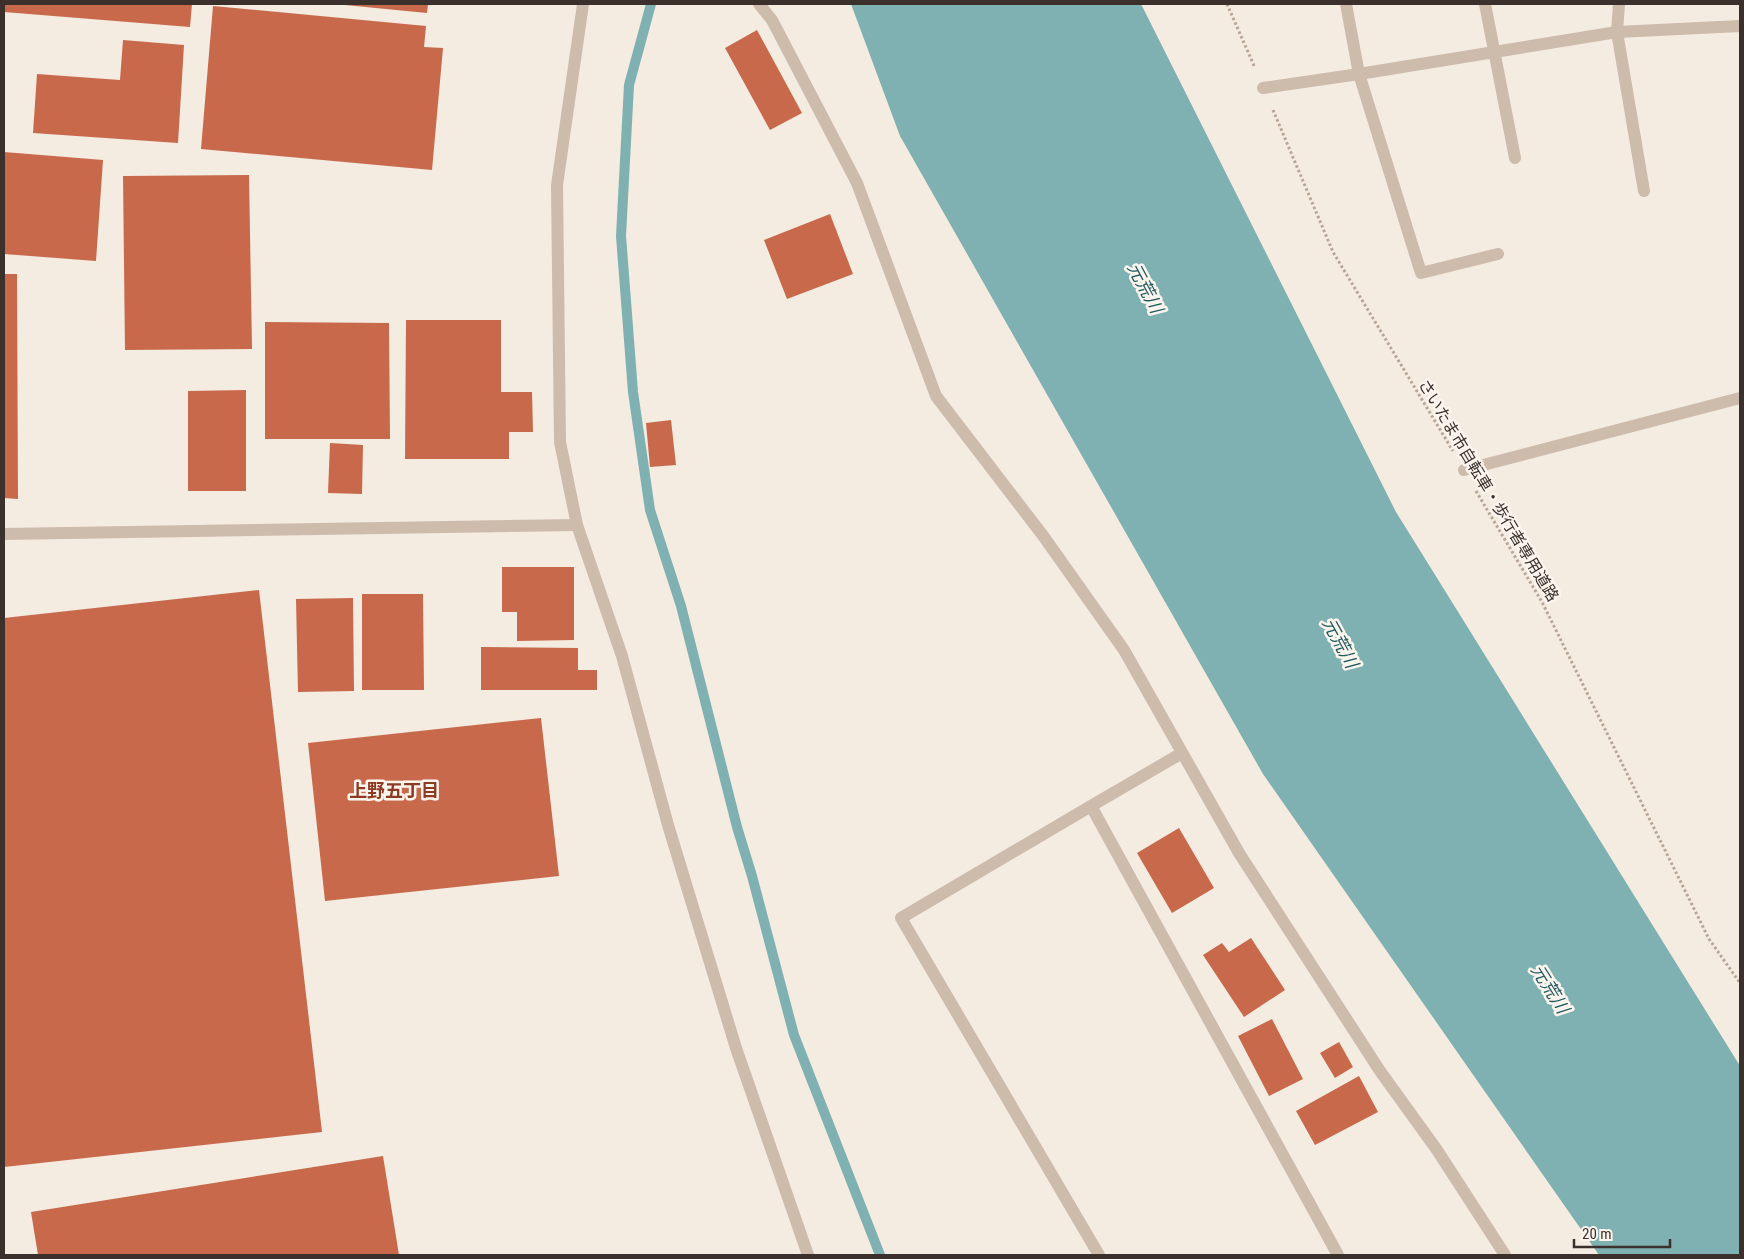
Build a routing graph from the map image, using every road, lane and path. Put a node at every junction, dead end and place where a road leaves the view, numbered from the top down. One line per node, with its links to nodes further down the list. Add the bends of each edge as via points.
1 (583, 4): 17 (street, via 557,185 560,442)
2 (759, 4): 19 (street, via 772,20 857,183 936,396 1044,537 1124,650)
3 (1227, 4): 11 (path, さいたま市自転車・歩行者専用道路)
4 (1346, 4): 10 (street)
5 (1485, 4): 9 (street)
6 (1619, 4): 8 (street)
7 (1740, 26): 8 (street)
8 (1617, 32): 9 (street); 13 (street)
9 (1494, 52): 10 (street); 12 (street)
10 (1360, 74): 11 (street); 14 (street, via 1421,272)
11 (1263, 88): 16 (path, さいたま市自転車・歩行者専用道路, via 1333,252)
12 (1515, 158)
13 (1644, 191)
14 (1498, 254)
15 (1740, 398): 16 (street)
16 (1464, 470): 21 (path, さいたま市自転車・歩行者専用道路, via 1542,602 1709,939)
17 (577, 525): 18 (street); 22 (street, via 622,656 668,825 736,1048)
18 (4, 534)
19 (1182, 752): 20 (street); 25 (street, via 1239,853 1380,1071 1437,1150)
20 (1091, 806): 23 (street, via 901,918); 24 (street)
21 (1740, 983)
22 (808, 1255)
23 (1099, 1255)
24 (1338, 1255)
25 (1505, 1255)

